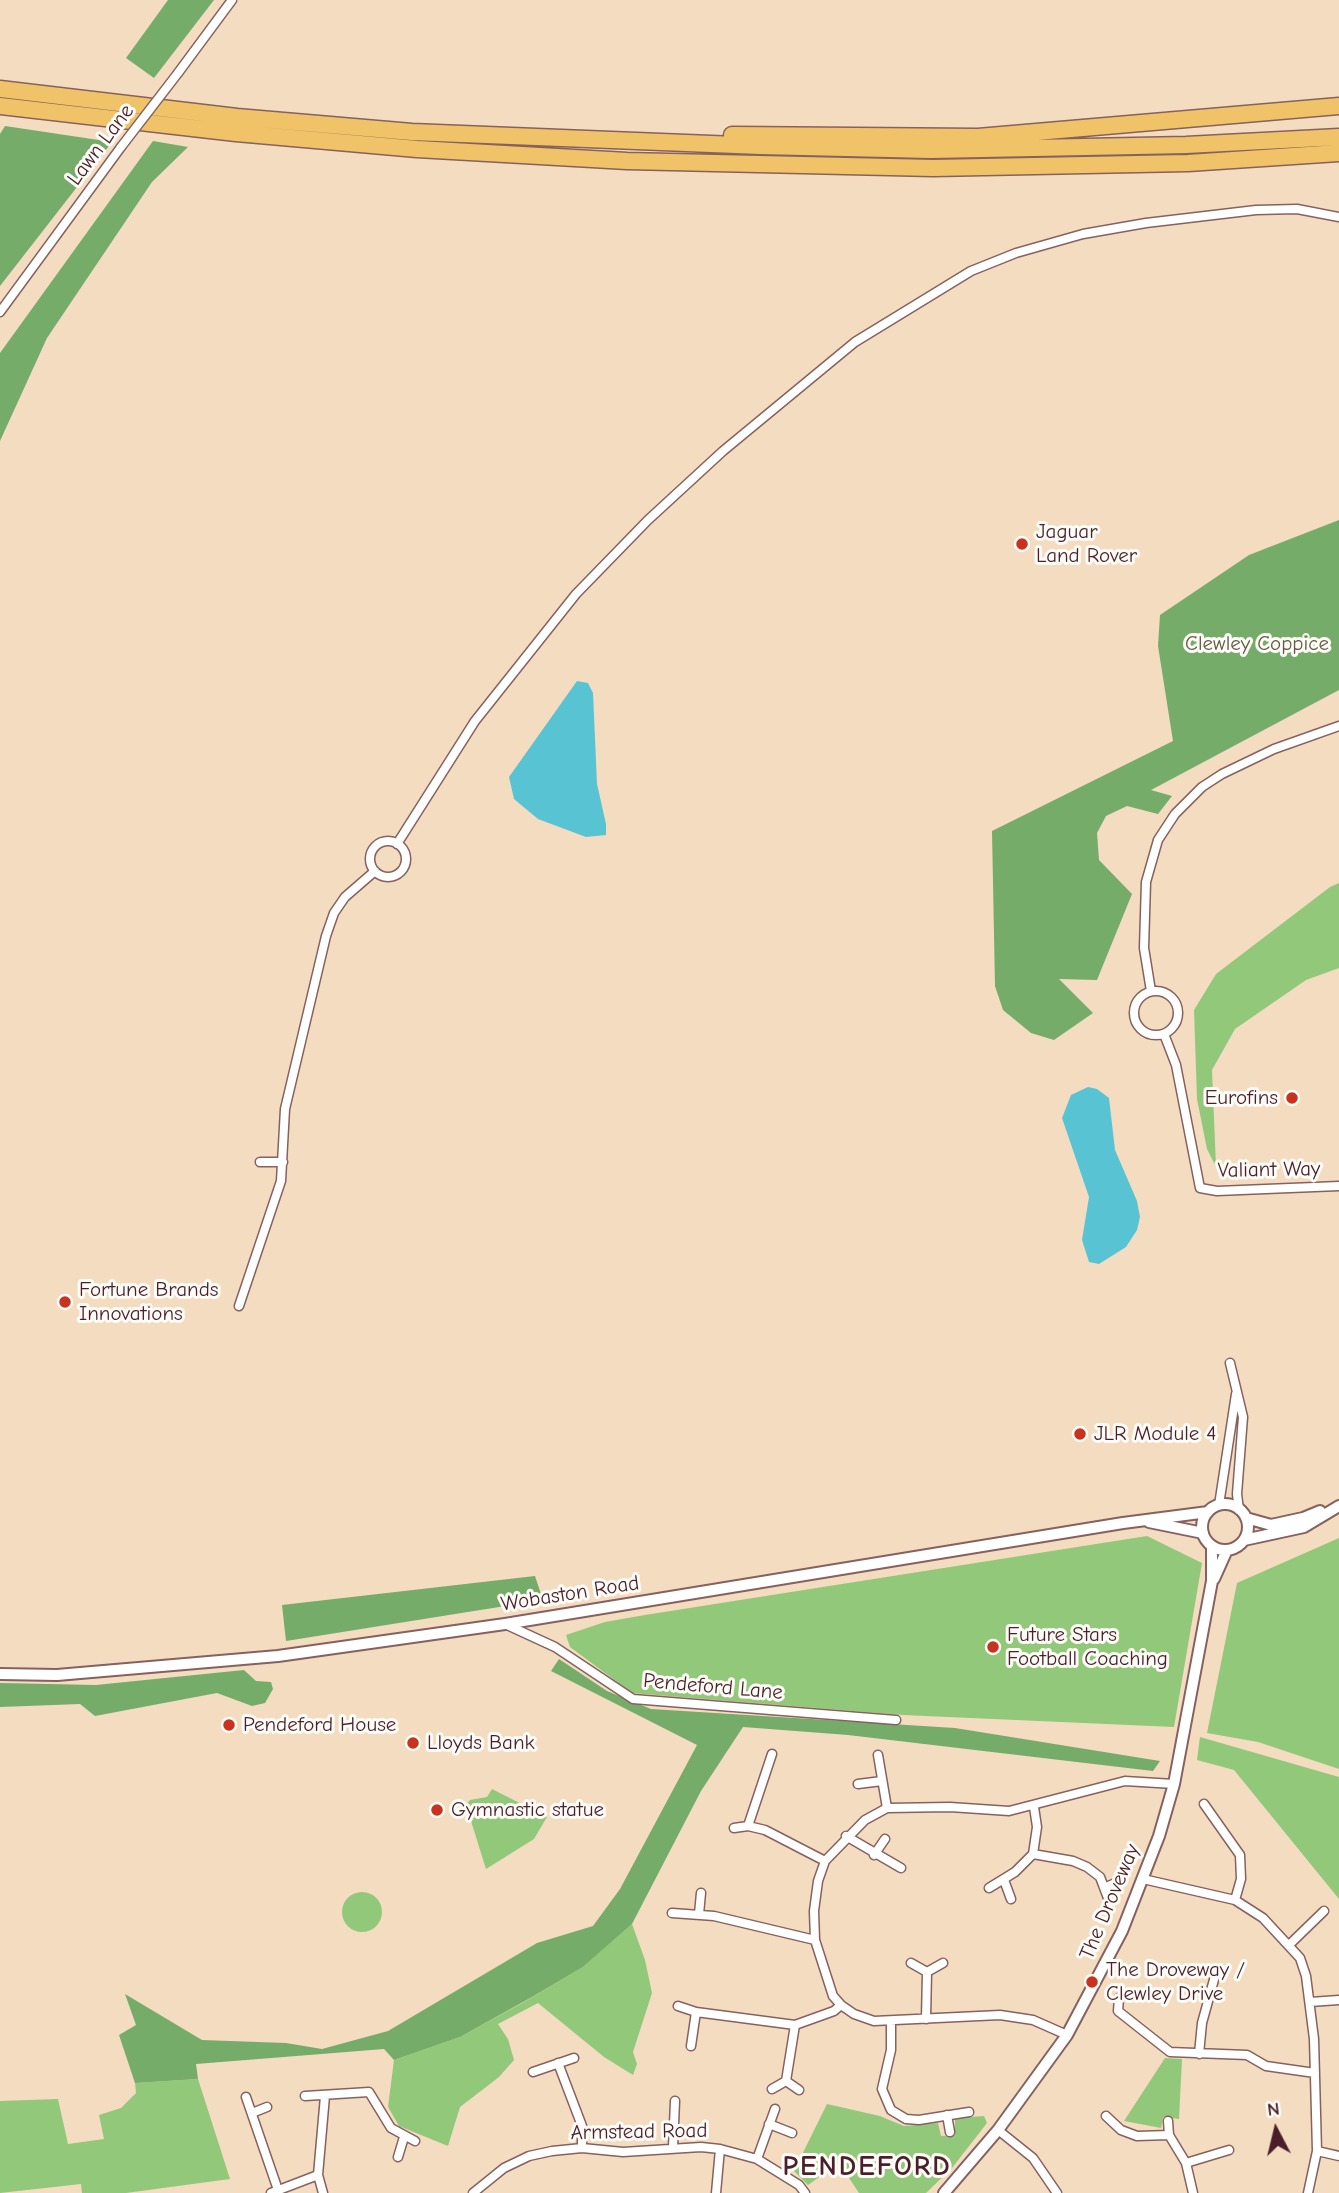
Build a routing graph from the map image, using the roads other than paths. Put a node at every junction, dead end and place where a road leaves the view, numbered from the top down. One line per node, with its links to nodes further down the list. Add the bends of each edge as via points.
1 (232, 0): 9 (street, Lawn Lane, bridge)
2 (0, 89): 6 (highway, via 412,132)
3 (0, 106): 7 (highway, via 389,146 682,163 947,168 1188,163)
4 (1339, 106): 6 (highway, via 978,137)
5 (1339, 137): 6 (highway, via 931,150)
6 (576, 139)
7 (1339, 153)
8 (1339, 216): 11 (street, via 1297,209 1256,210 1083,234 971,271 855,342 723,450 576,594 475,721)
9 (0, 312)
10 (1339, 726): 13 (street, via 1222,774 1175,814 1158,840 1146,883 1144,948)
11 (397, 844): 12 (street, via 375,847 370,858); 12 (street, via 406,856 402,871 388,878)
12 (374, 871): 16 (street, via 345,897 326,936 285,1110)
13 (1151, 991): 14 (street, via 1161,991 1176,1002 1177,1020); 14 (street, via 1137,1001 1134,1019 1145,1033)
14 (1164, 1034): 17 (street, Valiant Way, via 1176,1065 1200,1188)
15 (260, 1162): 16 (street)
16 (283, 1162): 18 (street, via 275,1206)
17 (1339, 1186)
18 (239, 1306)
19 (1230, 1363): 20 (street)
20 (1237, 1390): 22 (street); 24 (street, via 1243,1417 1237,1494)
21 (1339, 1504): 24 (street, via 1271,1525); 27 (street, via 1304,1527)
22 (1219, 1505): 23 (street); 24 (street)
23 (1208, 1513): 25 (street, Wobaston Road); 26 (street)
24 (1243, 1514): 27 (street, via 1248,1528)
25 (1143, 1521): 26 (street, Wobaston Road); 31 (street, Wobaston Road)
26 (1203, 1533): 28 (street)
27 (1244, 1540): 29 (street)
28 (1212, 1546): 29 (street); 30 (street, The Droveway)
29 (1227, 1549): 30 (street, The Droveway)
30 (1212, 1581): 38 (street, The Droveway)
31 (505, 1624): 32 (street, Wobaston Road, via 278,1656 57,1675); 33 (street, Pendeford Lane, via 555,1647 633,1699)
32 (0, 1674)
33 (896, 1720)
34 (772, 1755): 42 (street)
35 (878, 1755): 36 (street)
36 (882, 1781): 37 (street); 41 (street)
37 (858, 1784)
38 (1174, 1784): 40 (street, via 1125,1781); 50 (street, The Droveway)
39 (1204, 1804): 58 (street, via 1240,1855 1241,1879)
40 (1034, 1807): 41 (street, via 1009,1811); 46 (street)
41 (887, 1808): 44 (street)
42 (748, 1826): 43 (street); 48 (street)
43 (734, 1828)
44 (846, 1836): 47 (street); 48 (street)
45 (885, 1839): 47 (street)
46 (1034, 1854): 51 (street); 53 (street, via 1087,1867)
47 (874, 1855): 49 (street)
48 (825, 1861): 62 (street, via 814,1911)
49 (901, 1868)
50 (1143, 1879): 58 (street); 77 (street, The Droveway, via 1102,1972)
51 (1003, 1880): 54 (street); 56 (street)
52 (1118, 1882): 53 (street)
53 (1106, 1886): 57 (street)
54 (989, 1888)
55 (701, 1894): 61 (street)
56 (1011, 1899)
57 (1108, 1899)
58 (1235, 1900): 63 (street)
59 (1324, 1911): 63 (street)
60 (672, 1913): 61 (street)
61 (699, 1914): 62 (street)
62 (815, 1940): 71 (street, via 833,1996)
63 (1290, 1944): 70 (street, via 1300,1958)
64 (911, 1963): 66 (street)
65 (943, 1963): 66 (street)
66 (926, 1972): 74 (street)
67 (1215, 1976): 79 (street)
68 (1119, 1998): 79 (street, via 1118,2011 1164,2049)
69 (1339, 2000): 70 (street)
70 (1310, 2002): 83 (street)
71 (841, 2005): 75 (street, via 864,2018); 76 (street)
72 (678, 2006): 73 (street)
73 (696, 2012): 76 (street); 78 (street)
74 (926, 2019): 75 (street); 77 (street, via 1000,2015 1033,2020)
75 (891, 2023): 95 (street, via 891,2050 882,2089 891,2110 906,2119)
76 (795, 2025): 84 (street)
77 (1067, 2035): 99 (street, The Droveway)
78 (691, 2046)
79 (1199, 2054): 83 (street, via 1247,2055 1266,2066)
80 (574, 2058): 81 (street)
81 (558, 2063): 82 (street); 106 (street, via 582,2126)
82 (533, 2072)
83 (1315, 2073): 109 (street)
84 (786, 2081): 85 (street); 86 (street)
85 (772, 2089)
86 (799, 2090)
87 (305, 2096): 88 (street)
88 (325, 2096): 103 (street, via 369,2092 391,2128); 114 (street)
89 (246, 2097): 94 (street)
90 (674, 2101): 105 (street)
91 (267, 2107): 94 (street)
92 (775, 2109): 98 (street)
93 (969, 2112): 95 (street)
94 (252, 2113): 115 (street)
95 (947, 2115): 100 (street)
96 (1106, 2116): 102 (street, via 1121,2130 1137,2136)
97 (1168, 2121): 102 (street)
98 (769, 2124): 101 (street); 112 (street)
99 (998, 2130): 120 (street, The Droveway); 121 (street, via 1033,2158)
100 (950, 2132)
101 (792, 2133)
102 (1169, 2135): 113 (street)
103 (404, 2137): 104 (street); 111 (street)
104 (415, 2141)
105 (673, 2147): 106 (street, Armstead Road, via 623,2152); 107 (street, Armstead Road)
106 (582, 2148): 117 (street, Armstead Road, via 529,2155)
107 (720, 2149): 112 (street, Armstead Road); 118 (street)
108 (1229, 2150): 113 (street)
109 (1317, 2151): 110 (street); 123 (street)
110 (1339, 2156)
111 (398, 2157)
112 (757, 2159): 119 (street, Armstead Road)
113 (1186, 2163): 122 (street)
114 (318, 2175): 115 (street); 116 (street)
115 (275, 2192)
116 (323, 2193)
117 (473, 2193)
118 (716, 2193)
119 (805, 2193)
120 (944, 2193)
121 (1057, 2193)
122 (1193, 2193)
123 (1308, 2193)

